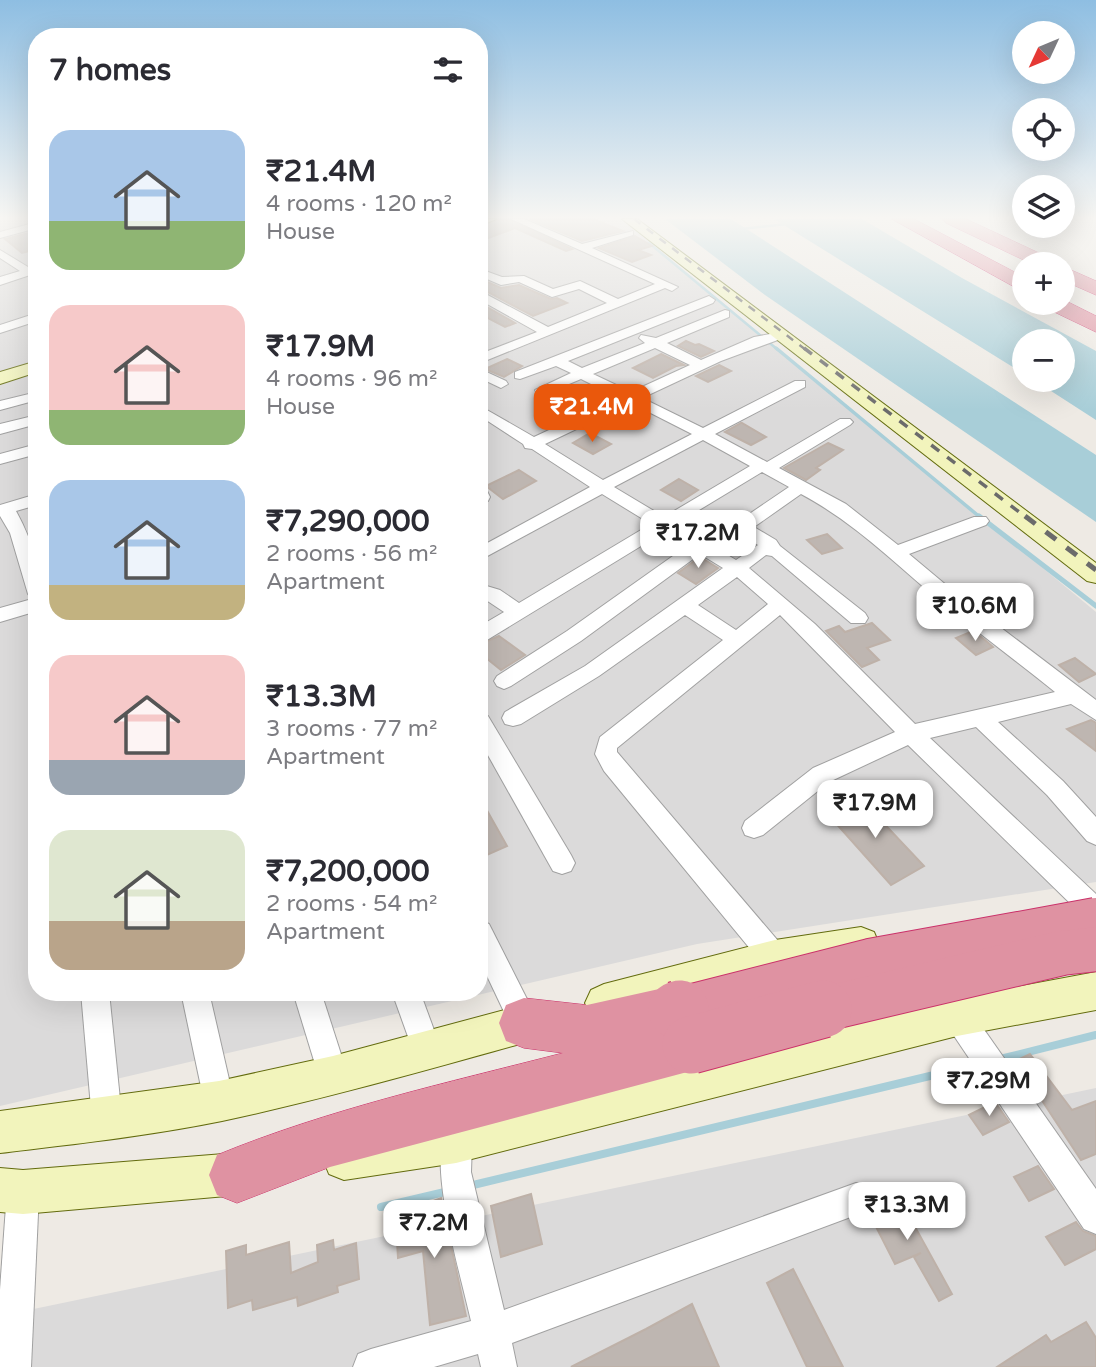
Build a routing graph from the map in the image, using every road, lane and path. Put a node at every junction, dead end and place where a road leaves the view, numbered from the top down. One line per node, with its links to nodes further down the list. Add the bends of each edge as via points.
1 (532, 283): 10 (street, via 552,293 580,285)
2 (663, 283): 10 (street, via 672,287)
3 (701, 283): 19 (main road)
4 (733, 283): 54 (main road)
5 (1075, 292): 9 (highway)
6 (488, 299): 18 (street)
7 (709, 300): 17 (street)
8 (1075, 300): 11 (highway)
9 (1096, 303)
10 (618, 304): 18 (street)
11 (1096, 310)
12 (725, 314): 20 (street)
13 (1075, 314): 16 (highway)
14 (28, 319): 15 (street)
15 (3, 325)
16 (1096, 325)
17 (631, 331): 20 (street); 22 (street)
18 (547, 332): 21 (street)
19 (769, 337): 23 (street); 57 (main road)
20 (654, 342): 23 (street); 25 (street)
21 (488, 356)
22 (557, 361): 25 (street); 26 (street)
23 (701, 365): 32 (street)
24 (28, 369): 28 (main road)
25 (582, 373): 32 (street); 35 (street, via 541,392)
26 (520, 375)
27 (488, 377): 29 (street)
28 (0, 378)
29 (501, 384)
30 (800, 384): 39 (street)
31 (28, 398): 33 (street)
32 (632, 399): 35 (street); 39 (street)
33 (0, 406)
34 (488, 415): 40 (street)
35 (589, 418): 40 (street)
36 (28, 421): 38 (street)
37 (845, 422): 43 (street)
38 (0, 429)
39 (703, 434): 43 (street); 45 (street)
40 (530, 444): 45 (street)
41 (28, 451): 42 (street)
42 (0, 459)
43 (765, 467): 44 (street); 49 (street)
44 (801, 486): 51 (street, via 745,525); 53 (street, via 840,508)
45 (602, 487): 49 (street); 52 (street)
46 (28, 502): 47 (street)
47 (3, 510): 55 (street, via 19,533)
48 (979, 521): 53 (street)
49 (661, 523): 50 (street); 62 (street)
50 (700, 546): 56 (street); 67 (street)
51 (772, 549): 56 (street, via 763,549); 64 (street)
52 (488, 550)
53 (896, 552): 68 (street)
54 (1096, 554)
55 (28, 564)
56 (735, 567): 59 (street); 60 (street)
57 (1096, 575)
58 (488, 592): 62 (street)
59 (684, 605): 66 (street); 71 (street, via 592,671)
60 (780, 605): 66 (street); 72 (street)
61 (28, 607): 63 (street)
62 (518, 612): 65 (street)
63 (0, 615)
64 (858, 618)
65 (488, 630)
66 (736, 639): 81 (street, via 608,743 605,756)
67 (504, 681)
68 (1076, 695): 69 (street); 70 (street)
69 (1096, 712)
70 (980, 718): 72 (street); 75 (street, via 1055,788)
71 (513, 719)
72 (911, 734): 74 (street, via 821,775); 77 (street)
73 (488, 736): 76 (street)
74 (754, 828)
75 (1096, 834)
76 (562, 863)
77 (1093, 908): 78 (main road); 88 (highway, bridge, via 870,961)
78 (908, 936): 81 (main road); 89 (street)
79 (488, 949): 87 (street)
80 (1096, 949): 88 (highway, bridge, via 849,1002)
81 (775, 958): 87 (main road)
82 (1096, 991): 89 (main road)
83 (96, 1001): 93 (street)
84 (197, 1001): 92 (street)
85 (310, 1001): 91 (street)
86 (409, 1001): 90 (street)
87 (524, 1023): 88 (highway, via 587,1030); 90 (main road)
88 (684, 1027): 96 (highway, via 330,1140)
89 (966, 1030): 95 (main road); 99 (street)
90 (426, 1049): 91 (main road)
91 (333, 1076): 92 (main road)
92 (219, 1101): 93 (main road)
93 (107, 1119): 94 (main road)
94 (0, 1132)
95 (456, 1157): 96 (main road); 100 (street)
96 (237, 1175): 97 (main road)
97 (12, 1191): 101 (street)
98 (856, 1199): 100 (street)
99 (1096, 1217)
100 (495, 1350): 102 (street)
101 (13, 1367)
102 (371, 1367)

